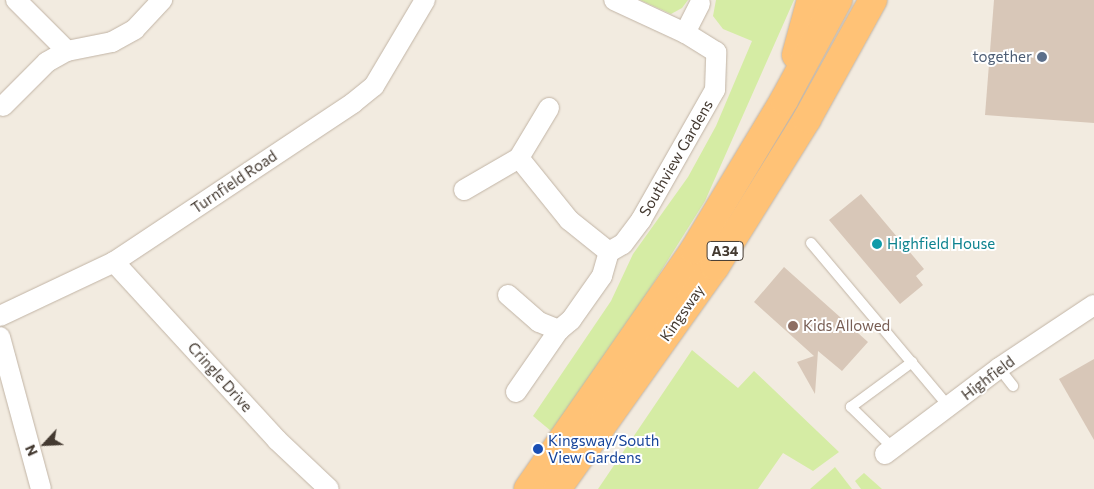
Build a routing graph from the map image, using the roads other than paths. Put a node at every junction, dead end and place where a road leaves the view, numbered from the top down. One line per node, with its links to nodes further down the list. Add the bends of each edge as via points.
1 (16, 0): 11 (street)
2 (162, 0): 11 (street, via 135,29 112,42)
3 (424, 0): 20 (street, Turnfield Road, via 379,78 363,96)
4 (614, 0): 10 (street)
5 (811, 0): 12 (highway)
6 (838, 0): 12 (highway, Kingsway / A34)
7 (873, 0): 15 (highway, Kingsway / A34)
8 (894, 0): 15 (highway, via 840,79)
9 (700, 4): 10 (street)
10 (685, 33): 19 (street, Southview Gardens, via 716,52 715,90 641,220 623,244)
11 (66, 50): 13 (street, via 47,62)
12 (784, 100): 34 (highway, Kingsway / A34, via 694,250)
13 (3, 106)
14 (549, 108): 16 (street)
15 (807, 119): 35 (highway, Kingsway / A34, via 715,267)
16 (520, 158): 17 (street); 19 (street, via 569,220)
17 (464, 190)
18 (811, 243): 26 (lane)
19 (609, 252): 24 (street, via 602,276 571,320)
20 (114, 262): 23 (street, Turnfield Road); 33 (street, Cringle Drive, via 277,440)
21 (508, 295): 24 (street, via 539,322)
22 (1094, 305): 27 (street, Highfield)
23 (0, 316)
24 (559, 330): 29 (street)
25 (0, 337): 32 (street)
26 (912, 362): 30 (lane); 31 (lane, via 851,407)
27 (999, 368): 28 (lane); 30 (street, Highfield)
28 (1013, 386)
29 (516, 392)
30 (949, 407): 31 (street, Highfield)
31 (889, 451)
32 (42, 489)
33 (329, 489)
34 (528, 489)
35 (557, 489)

